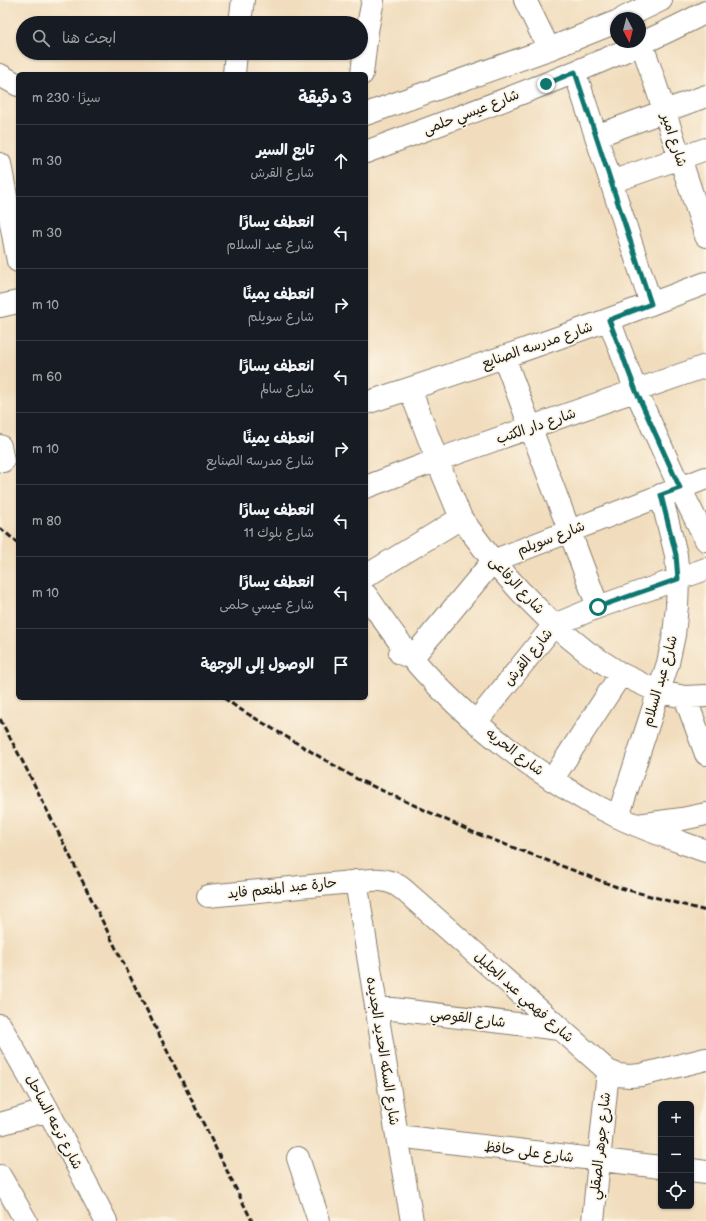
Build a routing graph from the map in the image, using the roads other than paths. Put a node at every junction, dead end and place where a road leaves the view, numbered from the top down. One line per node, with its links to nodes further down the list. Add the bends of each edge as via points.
1 (243, 0): 7 (street)
2 (373, 0): 9 (street)
3 (525, 0): 13 (street)
4 (661, 0): 5 (street)
5 (636, 12)
6 (706, 12): 10 (street, شارع عيسي حلمى)
7 (241, 16)
8 (610, 24): 13 (street)
9 (368, 26)
10 (646, 42)
11 (632, 48): 18 (street, شارع عيسي حلمى)
12 (643, 48): 22 (street, شارع امير)
13 (549, 49): 23 (street)
14 (235, 60): 16 (street)
15 (364, 60): 17 (street)
16 (234, 72)
17 (362, 72)
18 (575, 72): 24 (street); 26 (street, شارع عيسي حلمى)
19 (0, 75): 20 (street)
20 (16, 84)
21 (706, 96): 22 (street)
22 (665, 112): 24 (street); 27 (street, شارع امير)
23 (368, 113)
24 (596, 136): 29 (street)
25 (706, 149): 27 (street)
26 (368, 151)
27 (680, 158): 29 (street); 30 (street, شارع امير)
28 (7, 171): 31 (street)
29 (611, 182): 34 (street)
30 (706, 236)
31 (16, 245)
32 (706, 283): 34 (street, شارع مدرسه الصنايع)
33 (16, 302): 35 (street)
34 (651, 304): 36 (street, شارع مدرسه الصنايع)
35 (0, 306)
36 (609, 320): 37 (street, شارع مدرسه الصنايع); 40 (street)
37 (504, 357): 39 (street, شارع مدرسه الصنايع); 42 (street)
38 (706, 366): 40 (street, شارع دار الكتب)
39 (410, 389): 41 (street, شارع مدرسه الصنايع); 43 (street, شارع الرفاعى)
40 (636, 391): 42 (street, شارع دار الكتب); 46 (street)
41 (368, 402)
42 (530, 428): 43 (street, شارع دار الكتب); 48 (street)
43 (437, 460): 45 (street, شارع دار الكتب); 47 (street, شارع الرفاعى)
44 (706, 478): 46 (street, شارع سويلم)
45 (368, 486)
46 (670, 492): 48 (street, شارع سويلم); 49 (street); 53 (street, شارع عبد السلام)
47 (461, 518): 50 (street, شارع الرفاعى); 52 (street)
48 (569, 531): 50 (street, شارع سويلم); 55 (street)
49 (706, 540)
50 (493, 561): 57 (street, شارع الرفاعى); 58 (street, شارع سويلم)
51 (706, 569): 53 (street, شارع القرش)
52 (368, 575)
53 (678, 579): 55 (street, شارع القرش); 60 (street, شارع عبد السلام, via 674,634)
54 (368, 599): 58 (street, شارع الحريه)
55 (598, 607): 57 (street, شارع القرش)
56 (368, 620): 58 (street, via 387,644)
57 (554, 625): 59 (street, شارع الرفاعى, via 586,652); 63 (street, شارع القرش)
58 (412, 658): 63 (street, شارع الحريه)
59 (621, 674): 60 (street, شارع الرفاعى); 65 (street)
60 (659, 692): 62 (street, شارع الرفاعى); 67 (street, شارع عبد السلام)
61 (706, 696): 62 (street, شارع الرفاعى)
62 (685, 697): 64 (street)
63 (476, 722): 65 (street, شارع الحريه)
64 (706, 754)
65 (552, 780): 67 (street, شارع الحريه)
66 (706, 814): 67 (street, via 682,819)
67 (627, 821): 68 (street, شارع الحريه)
68 (706, 851)
69 (356, 881): 70 (street, حارة عبد المنعم فايد); 71 (street, شارع السكه الحديد الجديده); 73 (street, شارع فهمي عبد الجليل, via 381,879 398,885)
70 (208, 896)
71 (376, 1007): 73 (street, شارع القوصي); 78 (street, شارع السكه الحديد الجديده)
72 (0, 1025): 76 (street, شارع ترعه الساحل)
73 (560, 1029): 75 (street, شارع فهمي عبد الجليل)
74 (706, 1059): 75 (street, شارع فهمي عبد الجليل, via 642,1075 630,1076)
75 (608, 1071): 80 (street, شارع جوهر الصقلي)
76 (48, 1110): 77 (street); 86 (street, شارع ترعه الساحل)
77 (0, 1124)
78 (397, 1136): 80 (street, شارع على حافظ); 88 (street, شارع السكه الحديد الجديده)
79 (298, 1158): 87 (street)
80 (599, 1160): 81 (street, شارع على حافظ); 89 (street, شارع جوهر الصقلي)
81 (658, 1167)
82 (694, 1170): 83 (street)
83 (706, 1172)
84 (0, 1176): 85 (street)
85 (20, 1220)
86 (106, 1221)
87 (319, 1221)
88 (412, 1221)
89 (593, 1221)

